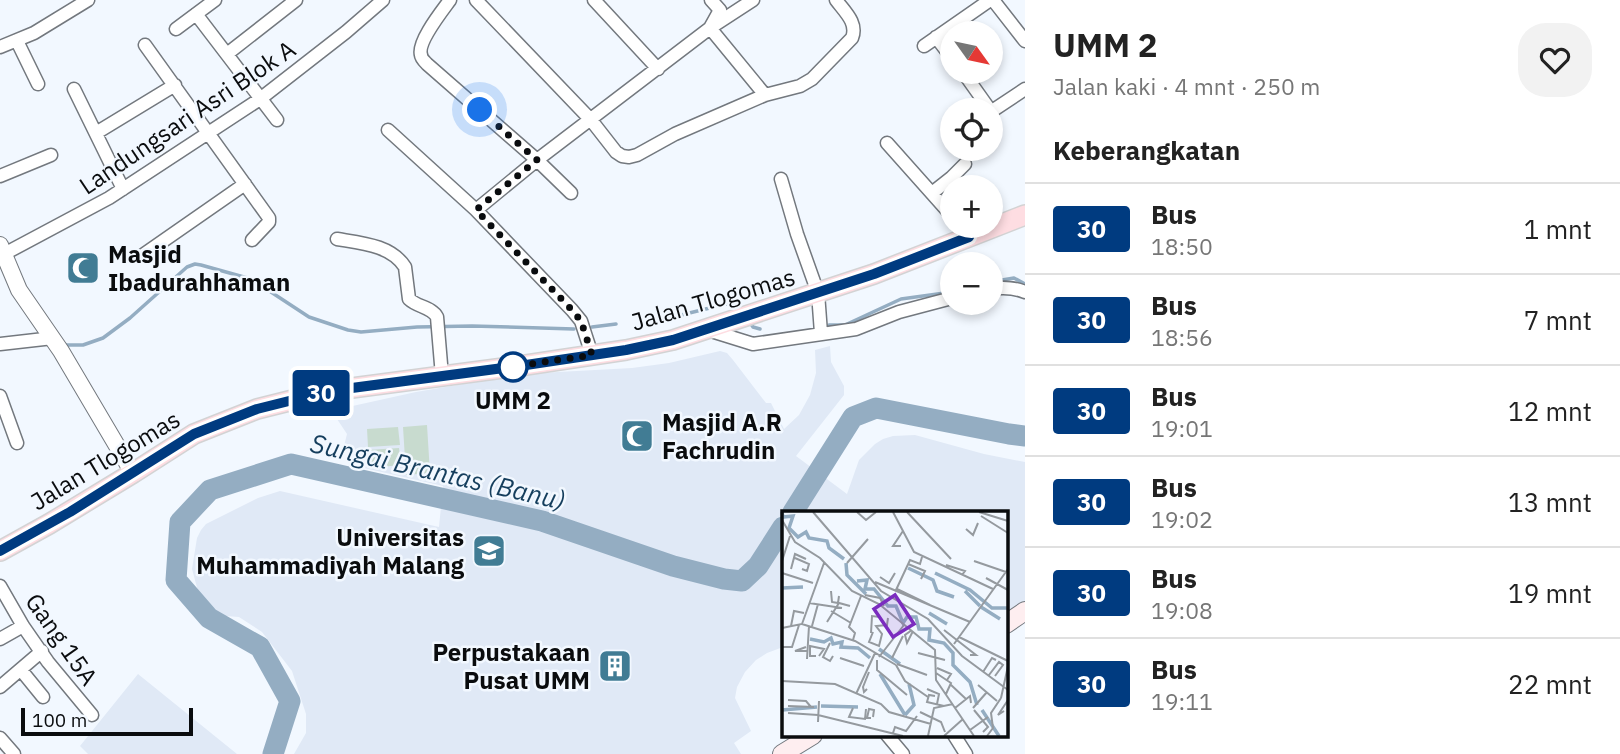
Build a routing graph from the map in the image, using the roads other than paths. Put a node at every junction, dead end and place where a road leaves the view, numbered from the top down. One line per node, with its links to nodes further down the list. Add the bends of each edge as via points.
1 (88, 0): 16 (street)
2 (215, 0): 12 (street)
3 (296, 0): 22 (street)
4 (383, 0): 29 (street, Landungsari Asri Blok A)
5 (450, 0): 38 (street, via 425,37 421,57)
6 (476, 0): 32 (street)
7 (594, 0): 23 (street)
8 (753, 0): 13 (street)
9 (836, 0): 28 (street, via 854,25 852,38 812,79)
10 (992, 0): 15 (street); 17 (street)
11 (718, 3): 13 (street)
12 (196, 14): 14 (street); 22 (street)
13 (710, 28): 23 (street); 28 (street)
14 (176, 29)
15 (936, 37): 18 (street); 20 (street)
16 (17, 41): 21 (street); 24 (street)
17 (1025, 41)
18 (940, 42)
19 (145, 45): 25 (street)
20 (925, 46)
21 (0, 47)
22 (227, 54): 29 (street)
23 (657, 69): 32 (street)
24 (38, 84)
25 (175, 85): 34 (street); 35 (street)
26 (74, 89): 35 (street)
27 (1025, 89): 30 (street)
28 (765, 94): 32 (street, via 629,157 616,152)
29 (260, 99): 31 (street); 34 (street, Landungsari Asri Blok A)
30 (1003, 104)
31 (277, 120)
32 (591, 120): 38 (street)
33 (388, 130): 49 (street)
34 (209, 132): 43 (street); 44 (street, Landungsari Asri Blok A)
35 (96, 133): 44 (street)
36 (887, 143): 47 (street)
37 (51, 155): 41 (street)
38 (537, 160): 46 (street); 49 (street)
39 (965, 164): 40 (street)
40 (959, 175)
41 (0, 176)
42 (781, 179): 59 (street)
43 (244, 184): 53 (street, via 269,218); 56 (street)
44 (123, 189): 55 (street, Landungsari Asri Blok A)
45 (940, 190): 47 (street)
46 (571, 193)
47 (933, 193): 48 (street)
48 (940, 201)
49 (476, 210): 65 (street, via 581,321)
50 (1025, 215): 51 (main road, Jalan Tlogomas)
51 (1003, 222)
52 (950, 238): 59 (main road, Jalan Tlogomas, via 874,274)
53 (252, 240)
54 (337, 240): 66 (street, via 380,248 405,267 409,299 436,313)
55 (2, 250): 64 (street, via 19,290)
56 (143, 255)
57 (1003, 287): 58 (street)
58 (1025, 292)
59 (818, 293): 61 (main road, Jalan Tlogomas); 62 (street)
60 (940, 301): 62 (street, via 856,328)
61 (708, 330): 62 (street, via 753,344); 65 (main road, Jalan Tlogomas)
62 (821, 332)
63 (0, 344): 64 (street)
64 (56, 344): 69 (street)
65 (592, 355): 66 (main road, Jalan Tlogomas)
66 (442, 376): 69 (main road, Jalan Tlogomas, via 329,391 257,409 194,434)
67 (0, 396): 68 (street)
68 (18, 443)
69 (133, 473): 70 (main road, Jalan Tlogomas)
70 (0, 551)
71 (0, 586): 74 (street, Gang 15A)
72 (1025, 611): 73 (main road)
73 (1007, 623)
74 (23, 626): 75 (street); 76 (street, Gang 15A)
75 (0, 639)
76 (42, 651): 77 (street); 80 (street, Gang 15A)
77 (21, 670): 78 (street); 79 (street)
78 (0, 685)
79 (43, 697)
80 (92, 715)
81 (812, 736): 85 (main road)
82 (888, 736): 87 (street)
83 (955, 736): 88 (street)
84 (0, 738): 86 (street)
85 (793, 751)
86 (12, 754)
87 (903, 754)
88 (966, 754)

